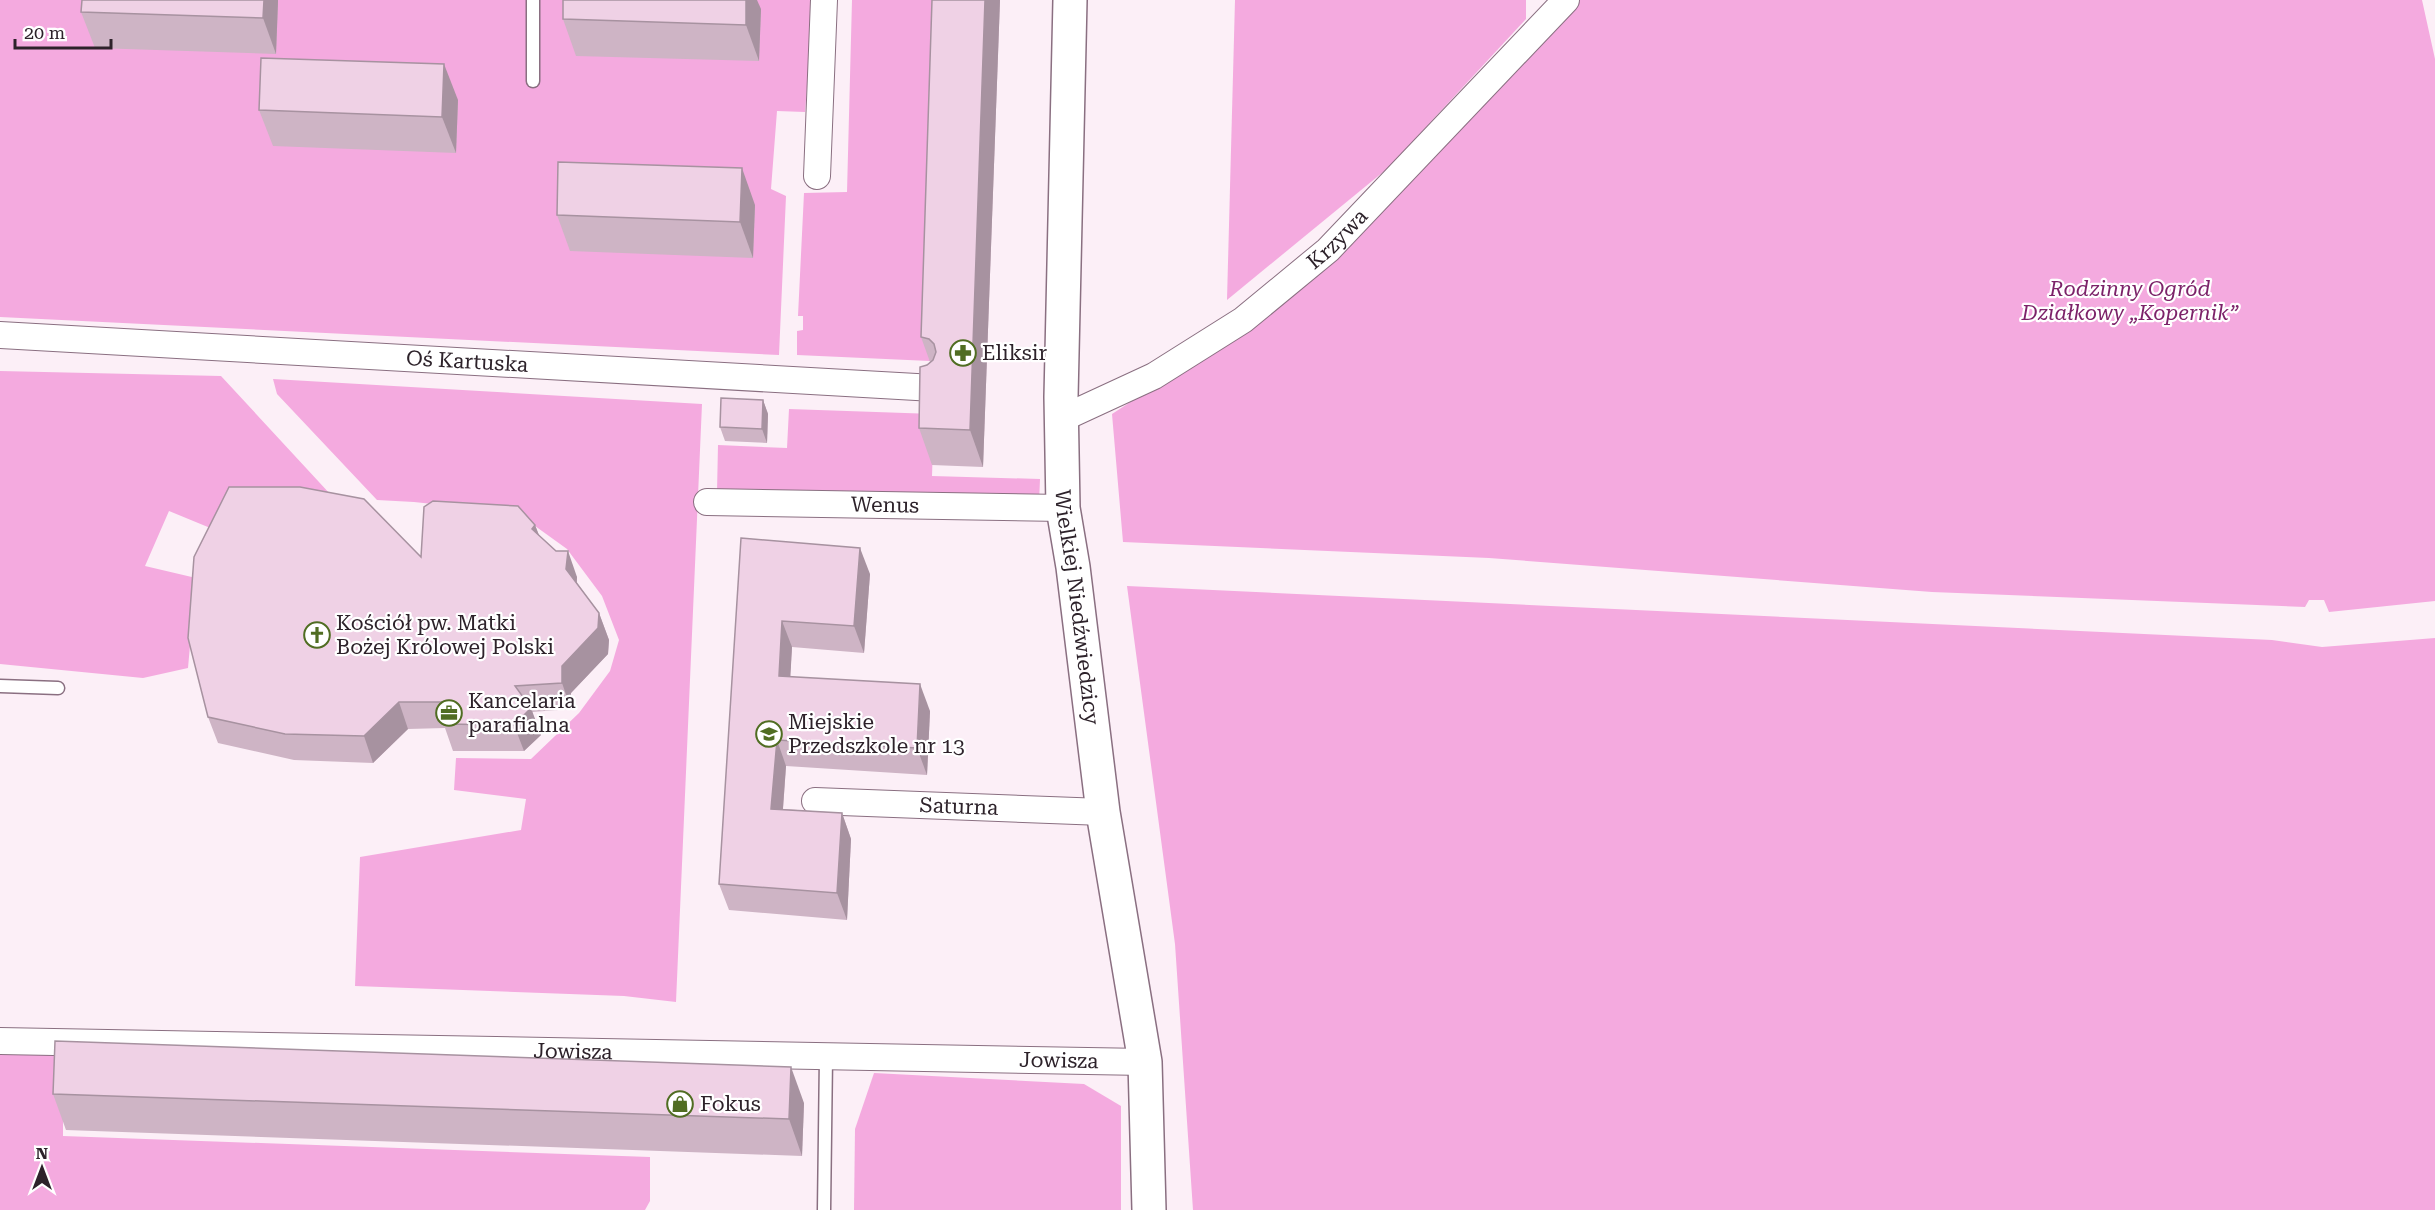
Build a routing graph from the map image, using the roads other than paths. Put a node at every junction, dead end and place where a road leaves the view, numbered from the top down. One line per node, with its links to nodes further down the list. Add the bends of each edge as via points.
1 (533, 0): 5 (lane)
2 (824, 0): 6 (street)
3 (1070, 0): 9 (street, Wielkiej Niedźwiedzicy)
4 (1566, 0): 9 (street, Krzywa, via 1328,250 1243,320 1154,376)
5 (533, 81)
6 (817, 176)
7 (0, 335): 8 (street, Oś Kartuska)
8 (934, 388)
9 (1061, 419): 11 (street, Wielkiej Niedźwiedzicy)
10 (707, 502): 11 (street, Wenus)
11 (1063, 508): 15 (street, Wielkiej Niedźwiedzicy)
12 (0, 686): 13 (lane)
13 (57, 688)
14 (815, 801): 15 (street, Saturna)
15 (1103, 812): 18 (street, Wielkiej Niedźwiedzicy)
16 (0, 1041): 17 (street, Jowisza)
17 (826, 1057): 18 (street, Jowisza); 19 (lane)
18 (1145, 1062): 20 (street, Wielkiej Niedźwiedzicy)
19 (824, 1210)
20 (1149, 1210)

